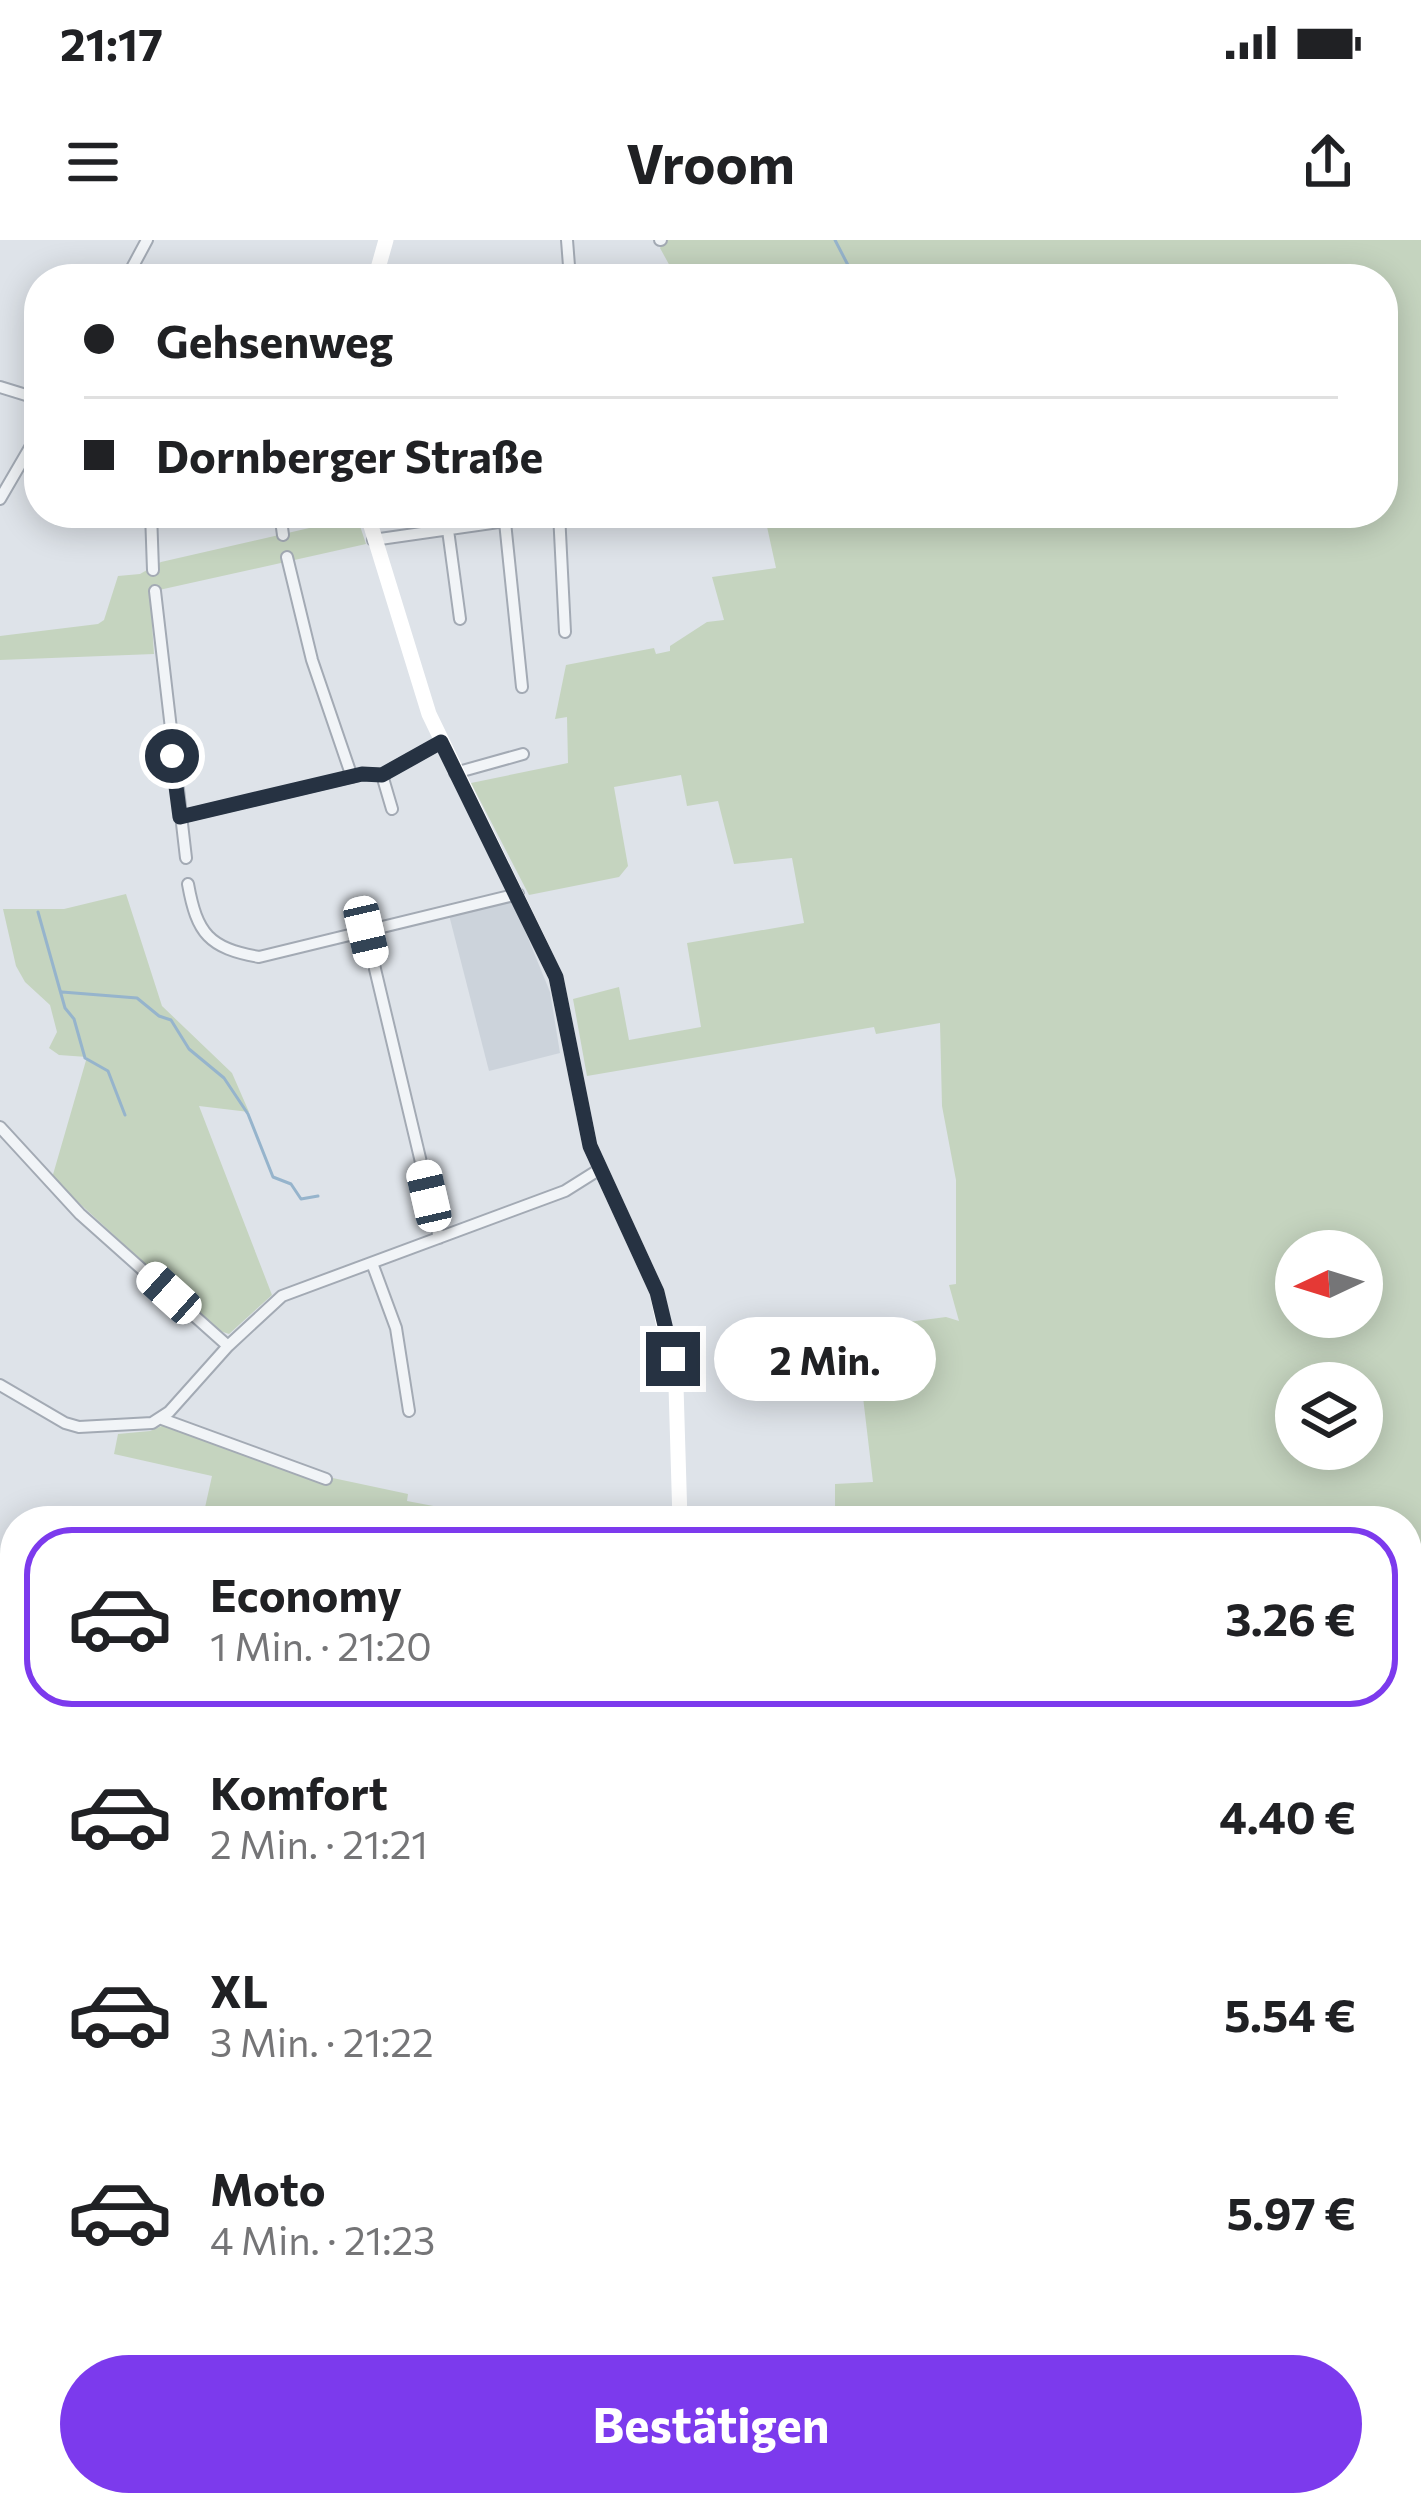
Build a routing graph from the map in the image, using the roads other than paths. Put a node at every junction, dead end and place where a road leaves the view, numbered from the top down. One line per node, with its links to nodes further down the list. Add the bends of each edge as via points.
1 (24, 458): 2 (street)
2 (0, 499)
3 (152, 528): 13 (street)
4 (283, 528): 10 (street)
5 (370, 528): 11 (main road)
6 (457, 528): 9 (street)
7 (498, 528): 17 (street)
8 (561, 528): 16 (street)
9 (448, 530): 11 (street); 15 (street)
10 (284, 535)
11 (373, 540): 18 (main road)
12 (287, 557): 22 (street)
13 (153, 569)
14 (155, 591): 24 (street)
15 (460, 620)
16 (565, 632)
17 (522, 687)
18 (441, 742): 20 (main road); 21 (street)
19 (523, 754): 20 (street)
20 (455, 773): 27 (main road)
21 (382, 775): 22 (street); 23 (street)
22 (352, 777): 24 (street)
23 (392, 808)
24 (180, 817): 25 (street)
25 (186, 858)
26 (188, 884): 28 (street, via 203,933 234,952 274,955)
27 (518, 894): 28 (street); 30 (main road, via 559,984 575,1084)
28 (366, 932): 31 (street)
29 (0, 1127): 33 (street, via 64,1198)
30 (600, 1169): 31 (street, via 565,1191); 38 (main road, via 666,1321)
31 (439, 1238): 32 (street)
32 (372, 1263): 33 (street, via 282,1296); 35 (street, via 396,1328)
33 (228, 1346): 36 (street)
34 (0, 1385): 36 (street, via 79,1427)
35 (409, 1411)
36 (161, 1419): 37 (street)
37 (326, 1479)
38 (680, 1506)

